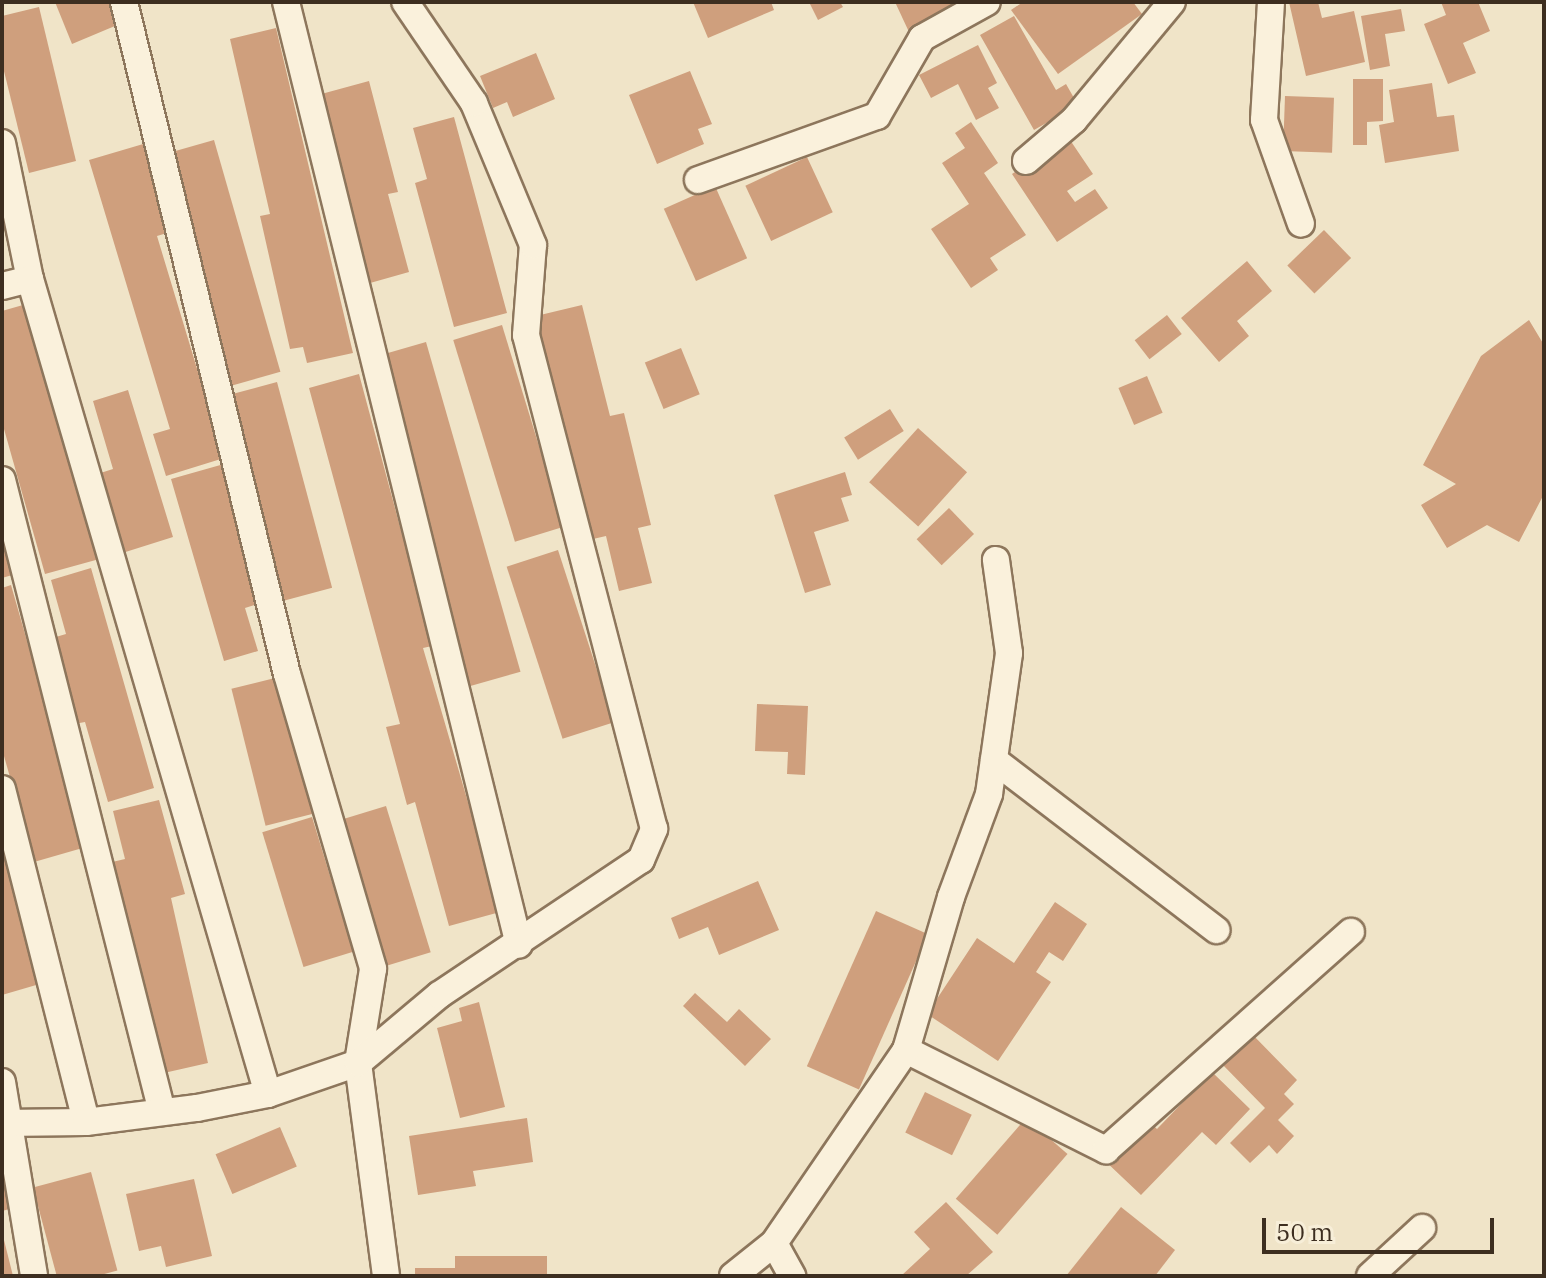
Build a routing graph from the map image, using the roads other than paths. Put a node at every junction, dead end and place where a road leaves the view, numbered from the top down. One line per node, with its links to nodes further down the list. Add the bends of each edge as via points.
1 (124, 2): 21 (street, via 283,659 373,969)
2 (286, 2): 19 (street)
3 (405, 2): 19 (street, via 474,103 533,245 526,335 654,829 641,860)
4 (987, 2): 9 (street, via 922,38 877,116)
5 (1172, 2): 8 (street, via 1074,120)
6 (1271, 2): 10 (street, via 1264,120)
7 (2, 143): 11 (street)
8 (1026, 161)
9 (698, 180)
10 (1301, 224)
11 (30, 279): 12 (street); 23 (street)
12 (2, 286)
13 (2, 480): 24 (street)
14 (996, 560): 15 (street, via 1009,653)
15 (994, 760): 17 (street); 20 (street, via 989,794 951,897)
16 (2, 789): 25 (street)
17 (1216, 930)
18 (1351, 932): 20 (street, via 1106,1150)
19 (519, 945): 21 (street, via 439,995)
20 (906, 1050): 28 (street, via 843,1151)
21 (358, 1063): 23 (street); 30 (street)
22 (2, 1082): 26 (street)
23 (268, 1094): 24 (street)
24 (162, 1112): 25 (street)
25 (86, 1122): 26 (street)
26 (8, 1124): 29 (street)
27 (1422, 1228): 33 (street)
28 (774, 1243): 31 (street); 32 (street)
29 (34, 1276)
30 (386, 1276)
31 (733, 1276)
32 (792, 1276)
33 (1370, 1276)

